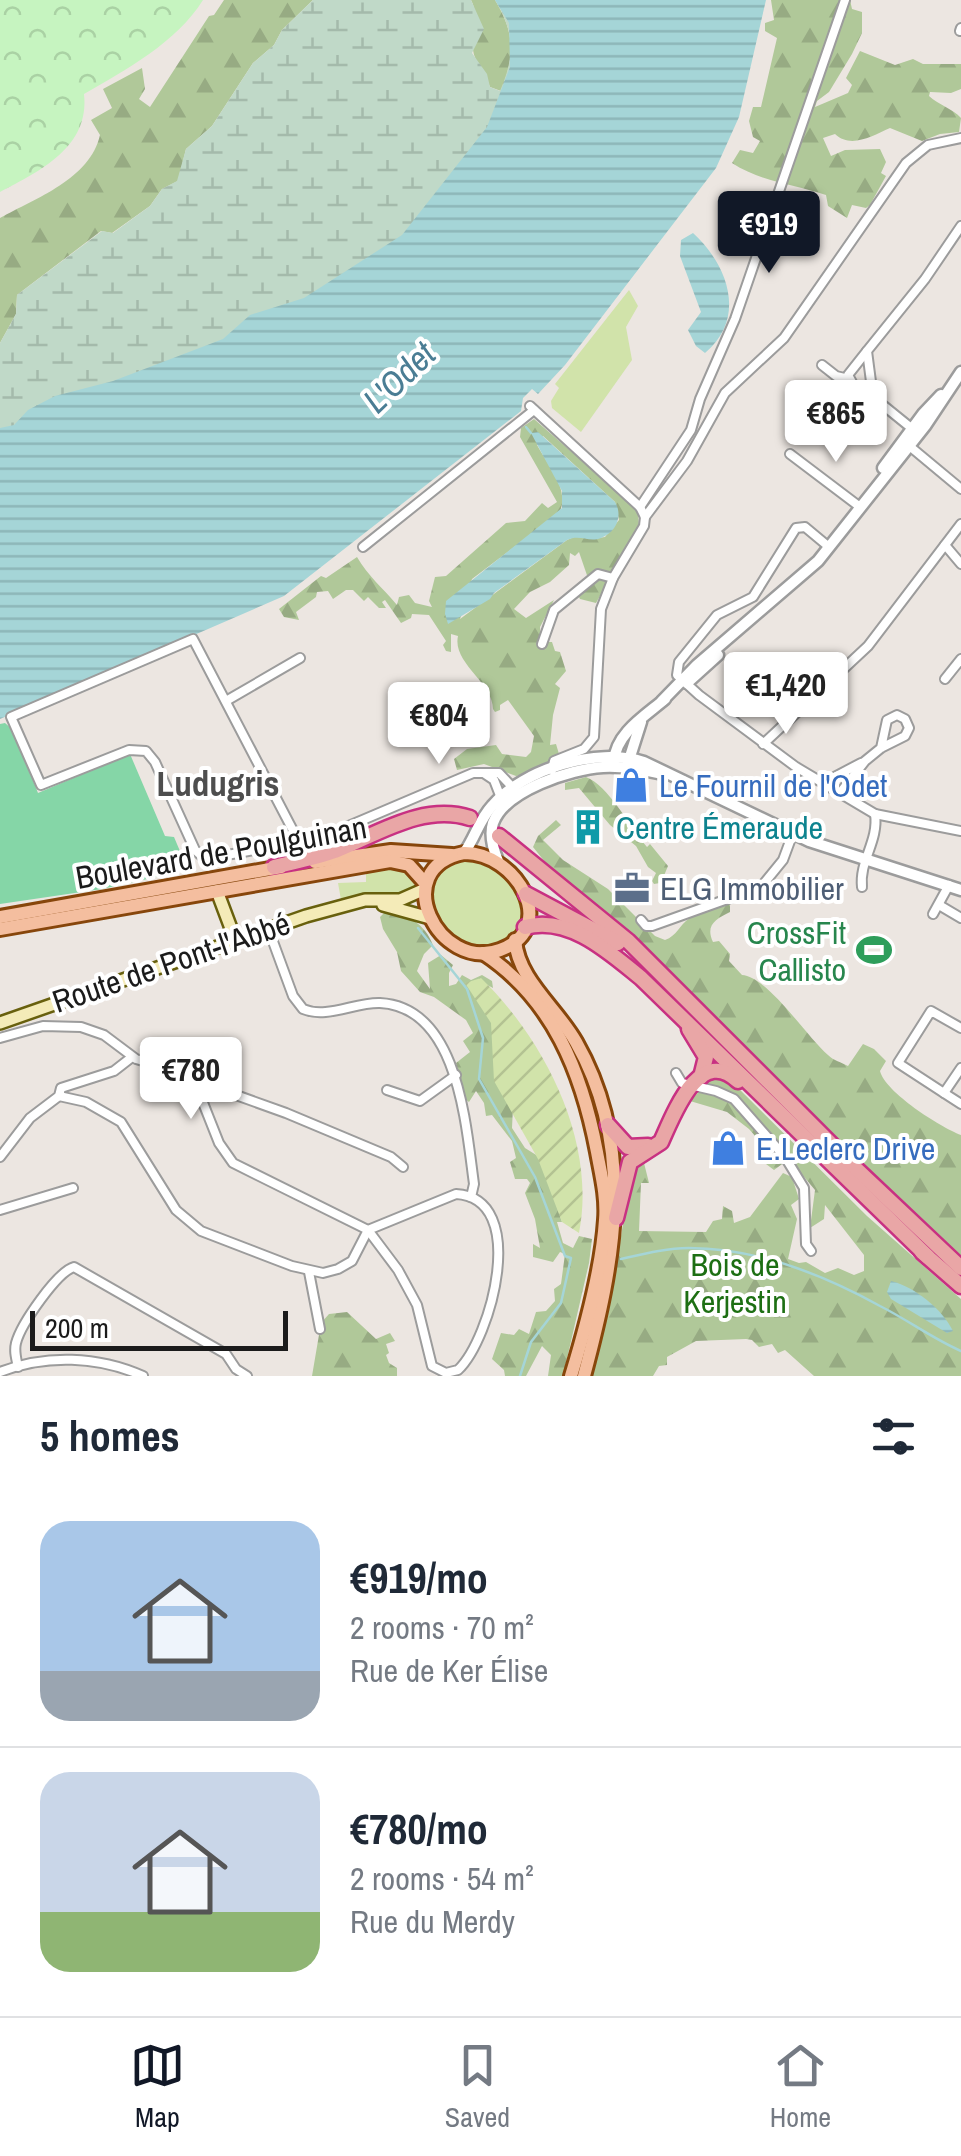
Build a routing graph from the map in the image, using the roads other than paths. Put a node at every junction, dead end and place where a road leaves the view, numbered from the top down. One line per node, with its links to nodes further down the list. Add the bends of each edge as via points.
1 (845, 0): 14 (street, via 691,430)
2 (961, 138): 15 (street, via 928,145 906,163 784,338 725,393)
3 (961, 226): 4 (street)
4 (867, 351): 7 (street); 8 (street)
5 (822, 365): 7 (street)
6 (961, 372): 9 (street)
7 (849, 379): 8 (street)
8 (872, 395): 9 (street)
9 (915, 431): 10 (street)
10 (906, 443): 12 (street); 13 (street)
11 (790, 454): 13 (street)
12 (961, 488)
13 (858, 506): 17 (street)
14 (640, 508): 15 (street); 19 (street, via 532,408 516,431)
15 (645, 517): 21 (street)
16 (961, 524): 18 (street)
17 (827, 545): 27 (street, via 800,578); 27 (street, via 805,527 796,528 753,597 720,612 679,662 676,674)
18 (945, 545): 20 (street); 29 (street, via 868,646)
19 (363, 547)
20 (961, 564)
21 (613, 578): 22 (street, via 598,574 556,607); 34 (street, via 600,616 594,737 584,749 554,761)
22 (542, 644)
23 (300, 658): 28 (street)
24 (961, 659): 25 (street)
25 (957, 670): 26 (street)
26 (946, 679)
27 (683, 682): 29 (street); 32 (street, via 643,718)
28 (226, 701): 46 (street); 46 (street, via 193,639 11,717 42,785 130,750 146,751 204,859)
29 (763, 744): 35 (street)
30 (881, 748): 30 (street, via 905,736 905,719 887,720); 31 (street)
31 (865, 761): 35 (street); 37 (street)
32 (621, 763): 34 (street); 44 (street, via 669,776)
33 (480, 772): 36 (street, via 499,773); 38 (street, via 494,780); 46 (street)
34 (556, 773): 36 (street); 36 (street)
35 (823, 783): 37 (street)
36 (516, 791): 38 (street)
37 (840, 793): 39 (street)
38 (501, 797): 47 (street); 49 (street, via 492,830)
39 (875, 814): 41 (street); 43 (street)
40 (470, 818): 50 (highway, via 423,816)
41 (888, 819): 42 (street); 43 (street)
42 (961, 831)
43 (875, 832): 48 (street)
44 (792, 833): 48 (street); 62 (street, via 783,860 762,886 652,926)
45 (499, 836): 70 (highway, via 620,934)
46 (299, 842)
47 (458, 854): 49 (main road); 50 (main road, Boulevard de Poulguinan, via 392,851); 51 (main road, via 436,866)
48 (864, 861): 52 (street); 54 (street)
49 (498, 862): 55 (main road)
50 (274, 867): 59 (main road, Boulevard de Poulguinan)
51 (426, 887): 53 (main road, Boulevard de Poulguinan, via 412,868 395,861); 57 (main road, Route de Pont-l'Abbé, via 400,900); 60 (main road)
52 (862, 887)
53 (217, 891): 65 (main road, Boulevard de Poulguinan); 66 (main road)
54 (955, 891): 56 (street)
55 (526, 894): 63 (main road); 70 (highway, via 618,943)
56 (939, 905): 58 (street); 61 (street)
57 (344, 906): 60 (main road, Route de Pont-l'Abbé, via 391,906); 64 (main road, Route de Pont-l'Abbé)
58 (933, 914)
59 (0, 917)
60 (430, 918): 68 (main road, via 454,944)
61 (961, 918)
62 (641, 920)
63 (525, 927): 67 (main road); 69 (highway, via 547,923 583,937)
64 (268, 928): 66 (main road, Route de Pont-l'Abbé); 77 (street, via 299,1007 320,1013 380,1003 403,1010 423,1024)
65 (0, 929)
66 (236, 939): 71 (main road, Route de Pont-l'Abbé)
67 (515, 940): 68 (main road); 84 (main road, via 520,967 579,1047)
68 (483, 954): 107 (main road, via 532,997 568,1052 595,1140 605,1222)
69 (679, 1011): 79 (highway, via 706,1057); 94 (highway)
70 (702, 1014): 95 (highway)
71 (0, 1023)
72 (961, 1027): 81 (street, via 931,1011 898,1063)
73 (0, 1038): 74 (street, via 43,1026 80,1026)
74 (132, 1056): 78 (street); 82 (street, via 114,1072 63,1086)
75 (961, 1068): 81 (street)
76 (676, 1073): 79 (street, via 680,1081)
77 (456, 1075): 80 (street, via 420,1100); 89 (street)
78 (194, 1080): 87 (street); 92 (street, via 233,1163)
79 (696, 1082): 85 (highway); 93 (street, via 734,1099 793,1169 805,1193); 94 (highway, via 714,1071 730,1074)
80 (387, 1090)
81 (944, 1093): 83 (street)
82 (59, 1096): 86 (street, via 30,1118); 96 (street, via 121,1122 176,1210 194,1227)
83 (961, 1104)
84 (608, 1126): 85 (highway, via 628,1147); 91 (main road)
85 (658, 1144): 91 (highway, via 630,1162)
86 (0, 1157)
87 (403, 1167)
88 (73, 1188): 90 (street)
89 (471, 1197): 92 (street, via 450,1195); 102 (street, via 494,1228 500,1266 472,1351 462,1368)
90 (0, 1210)
91 (616, 1218): 108 (main road)
92 (368, 1230): 96 (street, via 348,1264); 102 (street, via 416,1304 432,1366)
93 (811, 1251)
94 (928, 1257): 97 (highway)
95 (961, 1268)
96 (309, 1272): 98 (street)
97 (961, 1286)
98 (320, 1329)
99 (22, 1366): 100 (street, via 18,1338 58,1276 74,1266 226,1354); 101 (street); 103 (street); 104 (street, via 78,1360)
100 (236, 1369): 105 (street); 106 (street)
101 (0, 1372)
102 (446, 1375)
103 (32, 1376)
104 (143, 1376)
105 (227, 1376)
106 (246, 1376)
107 (571, 1376)
108 (584, 1376)

